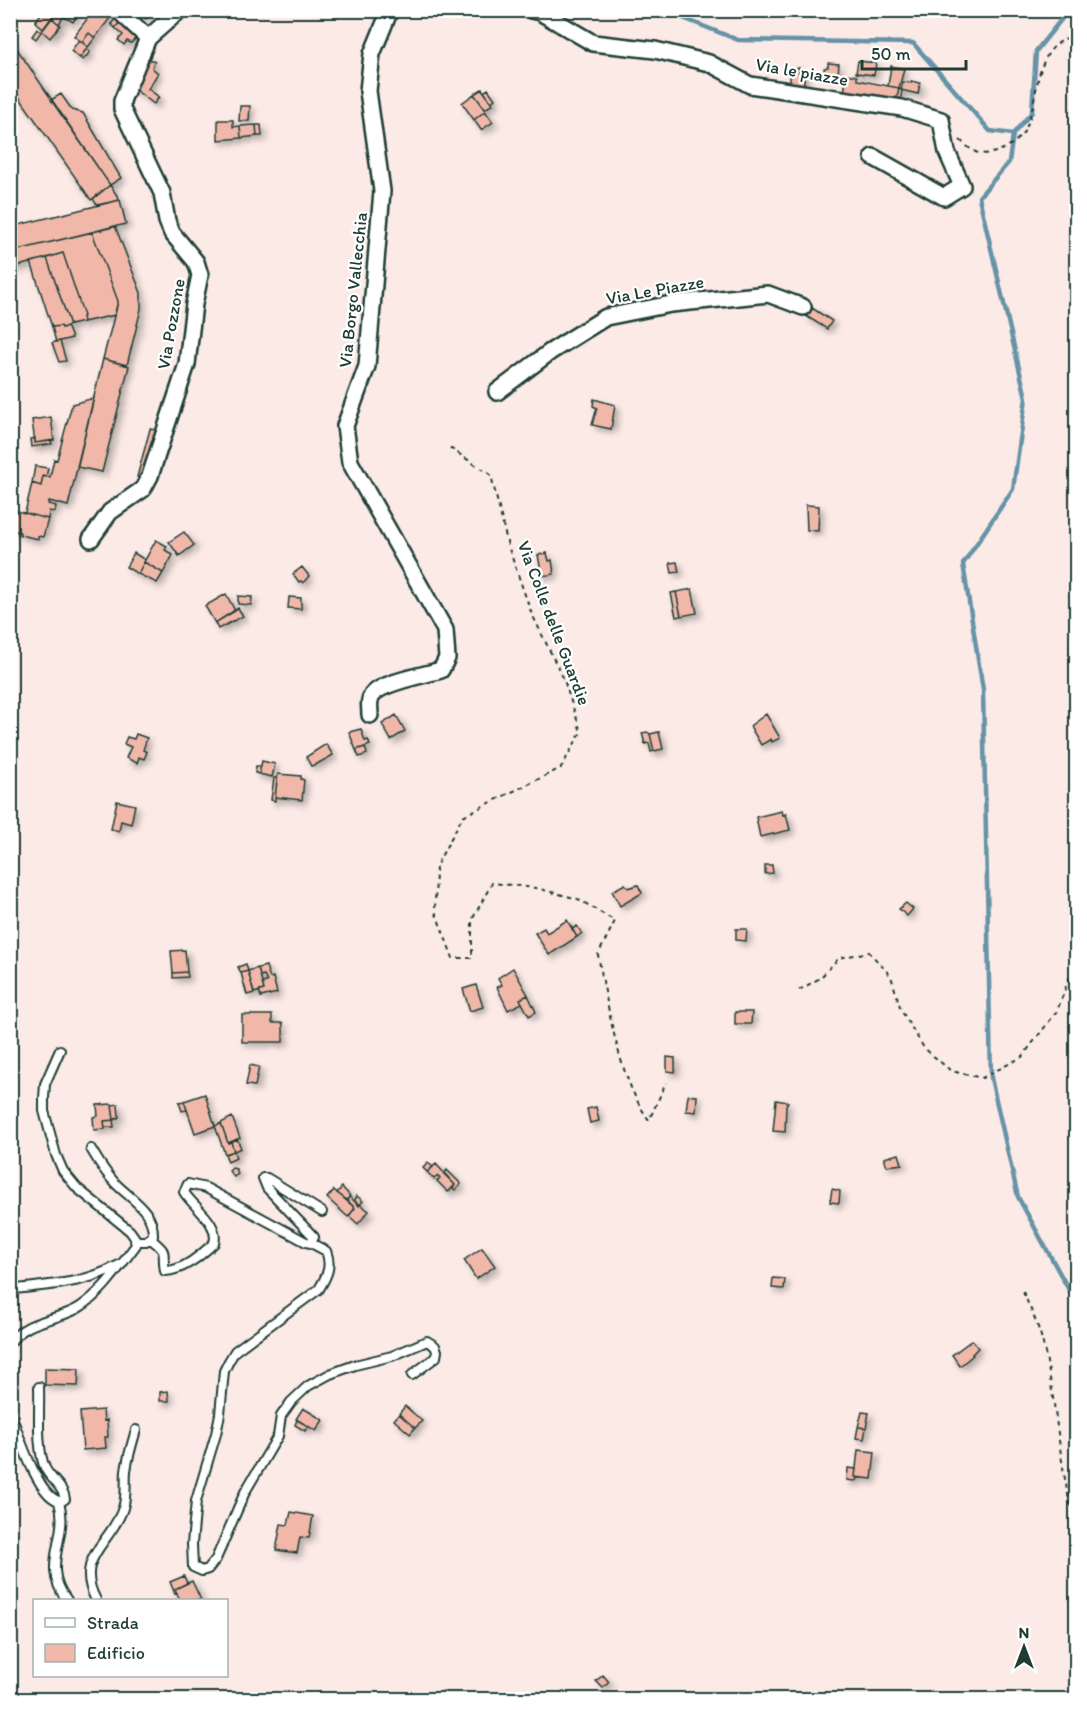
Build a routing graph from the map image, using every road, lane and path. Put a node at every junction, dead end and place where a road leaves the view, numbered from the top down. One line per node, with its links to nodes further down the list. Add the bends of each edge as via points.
1 (118, 10): 6 (street)
2 (180, 10): 6 (street)
3 (390, 10): 13 (street, Via Borgo Vallecchia, via 372,54 368,91 382,190 367,366 345,426 350,462 445,630 447,658 441,670 382,687 370,700)
4 (531, 10): 7 (street, Via le piazze, via 593,43 655,50 709,63 750,85 902,108)
5 (1077, 35): 7 (path, via 1051,50 1039,71 1025,129 1012,143 992,154 977,153)
6 (148, 38): 12 (street, Via Pozzone, via 122,109 162,193 172,233 196,262 200,275 187,364 150,476 143,489 110,512)
7 (941, 120): 8 (street, via 947,152 962,186 944,197)
8 (873, 157)
9 (803, 307): 10 (street, Via Le Piazze, via 768,294 671,304 606,317)
10 (497, 392)
11 (450, 448): 17 (path, Via Colle delle Guardie, via 491,475 508,546 531,612 564,680 581,732 561,768 463,816 436,866 435,911 453,958 472,958 472,920 492,883 536,888 578,899 615,921 598,955 622,1064 649,1120)
12 (91, 539)
13 (370, 715)
14 (1077, 971): 15 (path, via 1071,973 1057,1011 1022,1057 982,1078 951,1071 924,1048 901,1010 891,976 869,952 839,958 820,978)
15 (799, 990)
16 (60, 1050): 21 (lane, via 45,1084 44,1098 56,1155 77,1188 130,1230)
17 (666, 1083)
18 (91, 1149): 20 (lane, via 115,1183 150,1217)
19 (322, 1212): 22 (lane, via 263,1178 267,1188 310,1232 315,1239)
20 (151, 1239): 21 (lane); 22 (lane, via 165,1254 165,1271 174,1271 214,1243 214,1232 184,1192 191,1183)
21 (135, 1241): 23 (lane)
22 (311, 1243): 27 (lane, via 326,1251 329,1263 328,1275 319,1289 235,1351 224,1371 216,1434 196,1501 193,1567 208,1569 216,1559 245,1492 278,1436 281,1416 308,1386 330,1374 427,1341 437,1351 436,1357)
23 (122, 1264): 24 (lane, via 103,1274 63,1284); 26 (lane, via 79,1308 20,1332)
24 (10, 1290)
25 (1023, 1292): 32 (path, via 1043,1341 1056,1408 1062,1470 1071,1508)
26 (10, 1343)
27 (412, 1376)
28 (39, 1388): 31 (lane, via 41,1452 52,1480 64,1492 65,1499)
29 (10, 1411): 31 (lane, via 31,1466 49,1496)
30 (136, 1430): 34 (lane, via 128,1457 124,1505 90,1562)
31 (59, 1502): 33 (lane, via 63,1523 54,1557 55,1574)
32 (1077, 1508)
33 (66, 1599)
34 (95, 1599)

